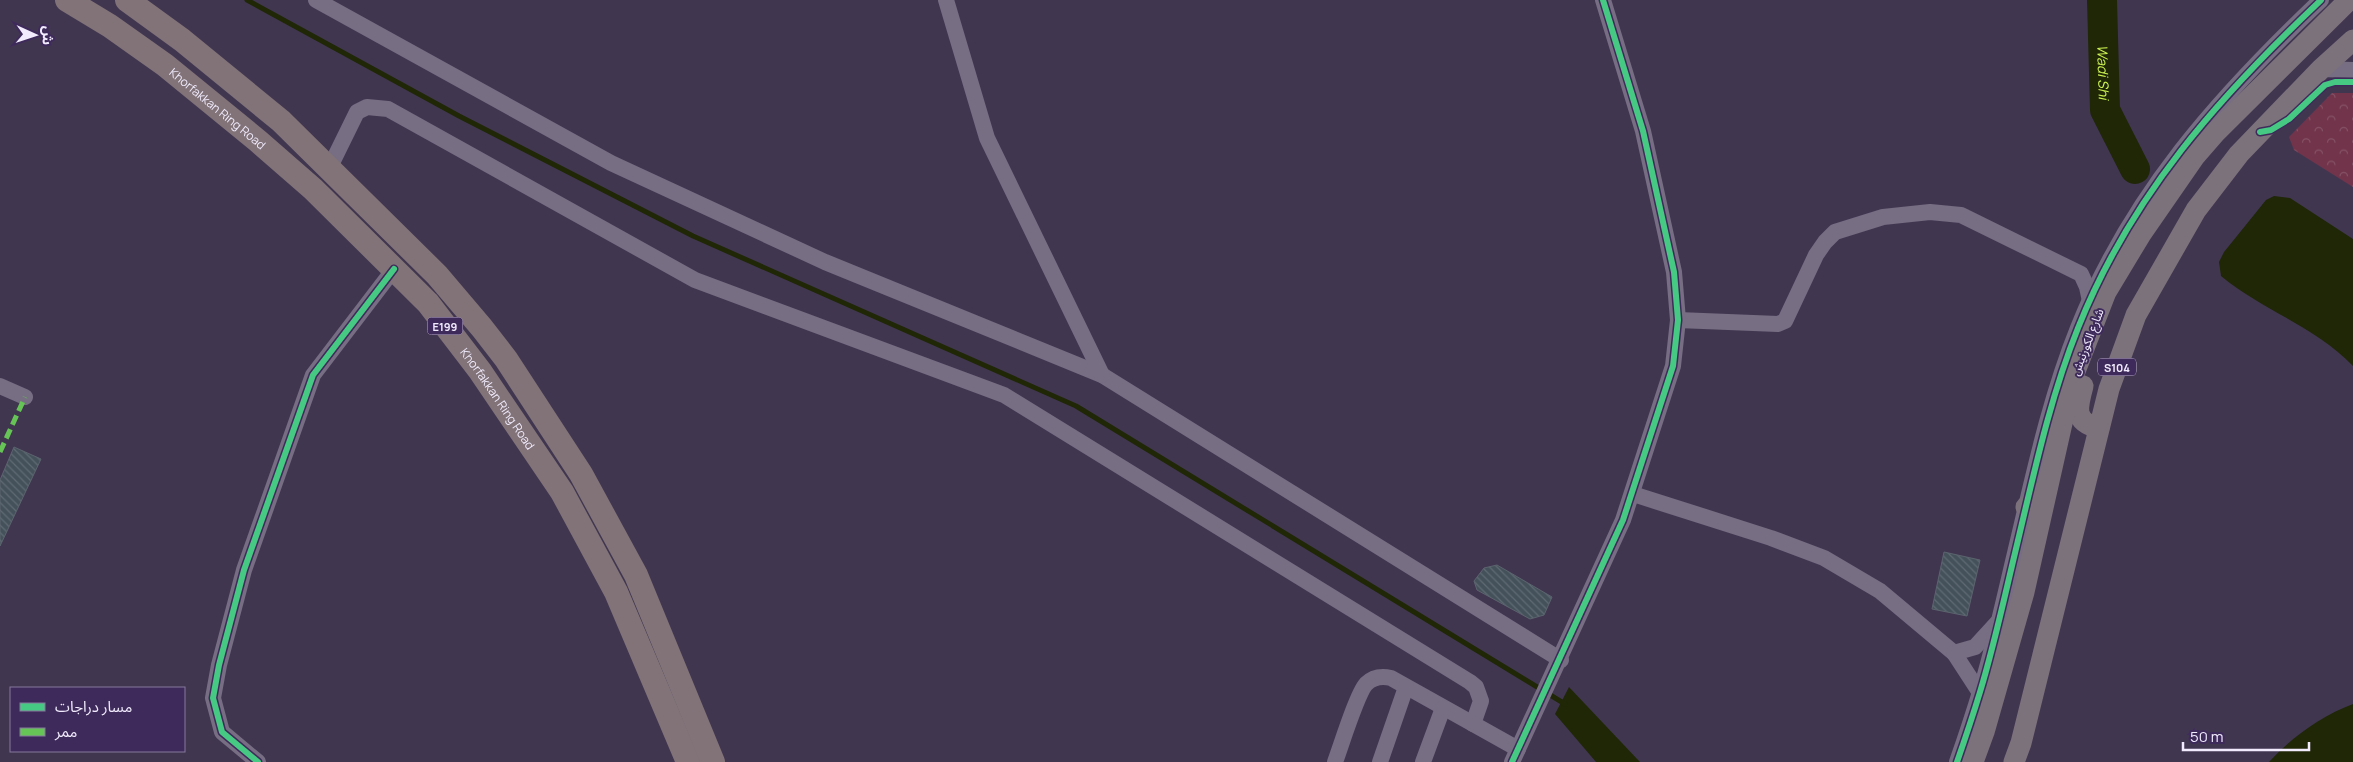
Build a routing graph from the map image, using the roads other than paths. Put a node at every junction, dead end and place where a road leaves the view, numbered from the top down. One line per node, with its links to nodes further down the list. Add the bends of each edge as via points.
1 (67, 0): 14 (highway, Khorfakkan Ring Road / E199, via 165,65 313,189)
2 (127, 0): 12 (highway, E199, via 182,40 281,122)
3 (316, 0): 18 (street, via 611,164 825,262)
4 (946, 0): 18 (street, via 987,138)
5 (1603, 0): 17 (street, via 1643,131 1674,272)
6 (2321, 0): 11 (street, via 2254,65)
7 (2348, 0): 11 (main road, شارع الكورنيش / S104)
8 (2353, 40): 9 (main road, S104)
9 (2321, 69): 10 (street); 21 (main road, S104, via 2239,154 2196,210 2136,315 2109,388)
10 (2353, 70)
11 (2209, 128): 13 (street, via 2164,171); 16 (main road, شارع الكورنيش / S104, via 2195,156)
12 (329, 169): 32 (street, via 357,112 367,107 388,109 695,280 1004,395 1470,682 1482,701); 37 (highway, E199, via 437,275 482,328 581,474 636,575)
13 (2107, 266): 15 (street); 16 (street)
14 (394, 269): 35 (street, via 314,375 244,570 212,698 222,732); 36 (highway, Khorfakkan Ring Road / E199, via 428,303 480,371 562,492 616,592)
15 (2080, 274): 16 (street); 17 (street, via 1961,215 1930,212 1883,217 1835,232 1825,242 1785,321 1768,325)
16 (2098, 297): 21 (main road, via 2104,333 2084,384 2079,411 2086,425); 22 (main road, شارع الكورنيش / S104, via 2072,379); 24 (street, via 2067,357)
17 (1678, 320): 23 (street, via 1674,366)
18 (1102, 375): 27 (street)
19 (0, 386): 20 (street)
20 (25, 397)
21 (2099, 428): 43 (main road, S104)
22 (2048, 488): 24 (main road); 33 (main road, شارع الكورنيش / S104, via 2024,592)
23 (1633, 494): 26 (street, via 1824,558 1880,592); 27 (street)
24 (2026, 506): 25 (street)
25 (1998, 622): 26 (street, via 1975,647); 29 (street)
26 (1954, 653): 29 (street)
27 (1561, 660): 34 (street, via 1531,716)
28 (1406, 687): 30 (street); 38 (street, via 1385,677 1366,683); 39 (street)
29 (1980, 693): 31 (street)
30 (1443, 708): 32 (street); 40 (street)
31 (1972, 715): 33 (main road); 41 (street)
32 (1473, 724): 34 (street)
33 (1981, 740): 42 (main road, شارع الكورنيش / S104)
34 (1515, 755)
35 (258, 762)
36 (688, 762)
37 (713, 762)
38 (1335, 762)
39 (1380, 762)
40 (1423, 762)
41 (1957, 762)
42 (1973, 762)
43 (2014, 762)

